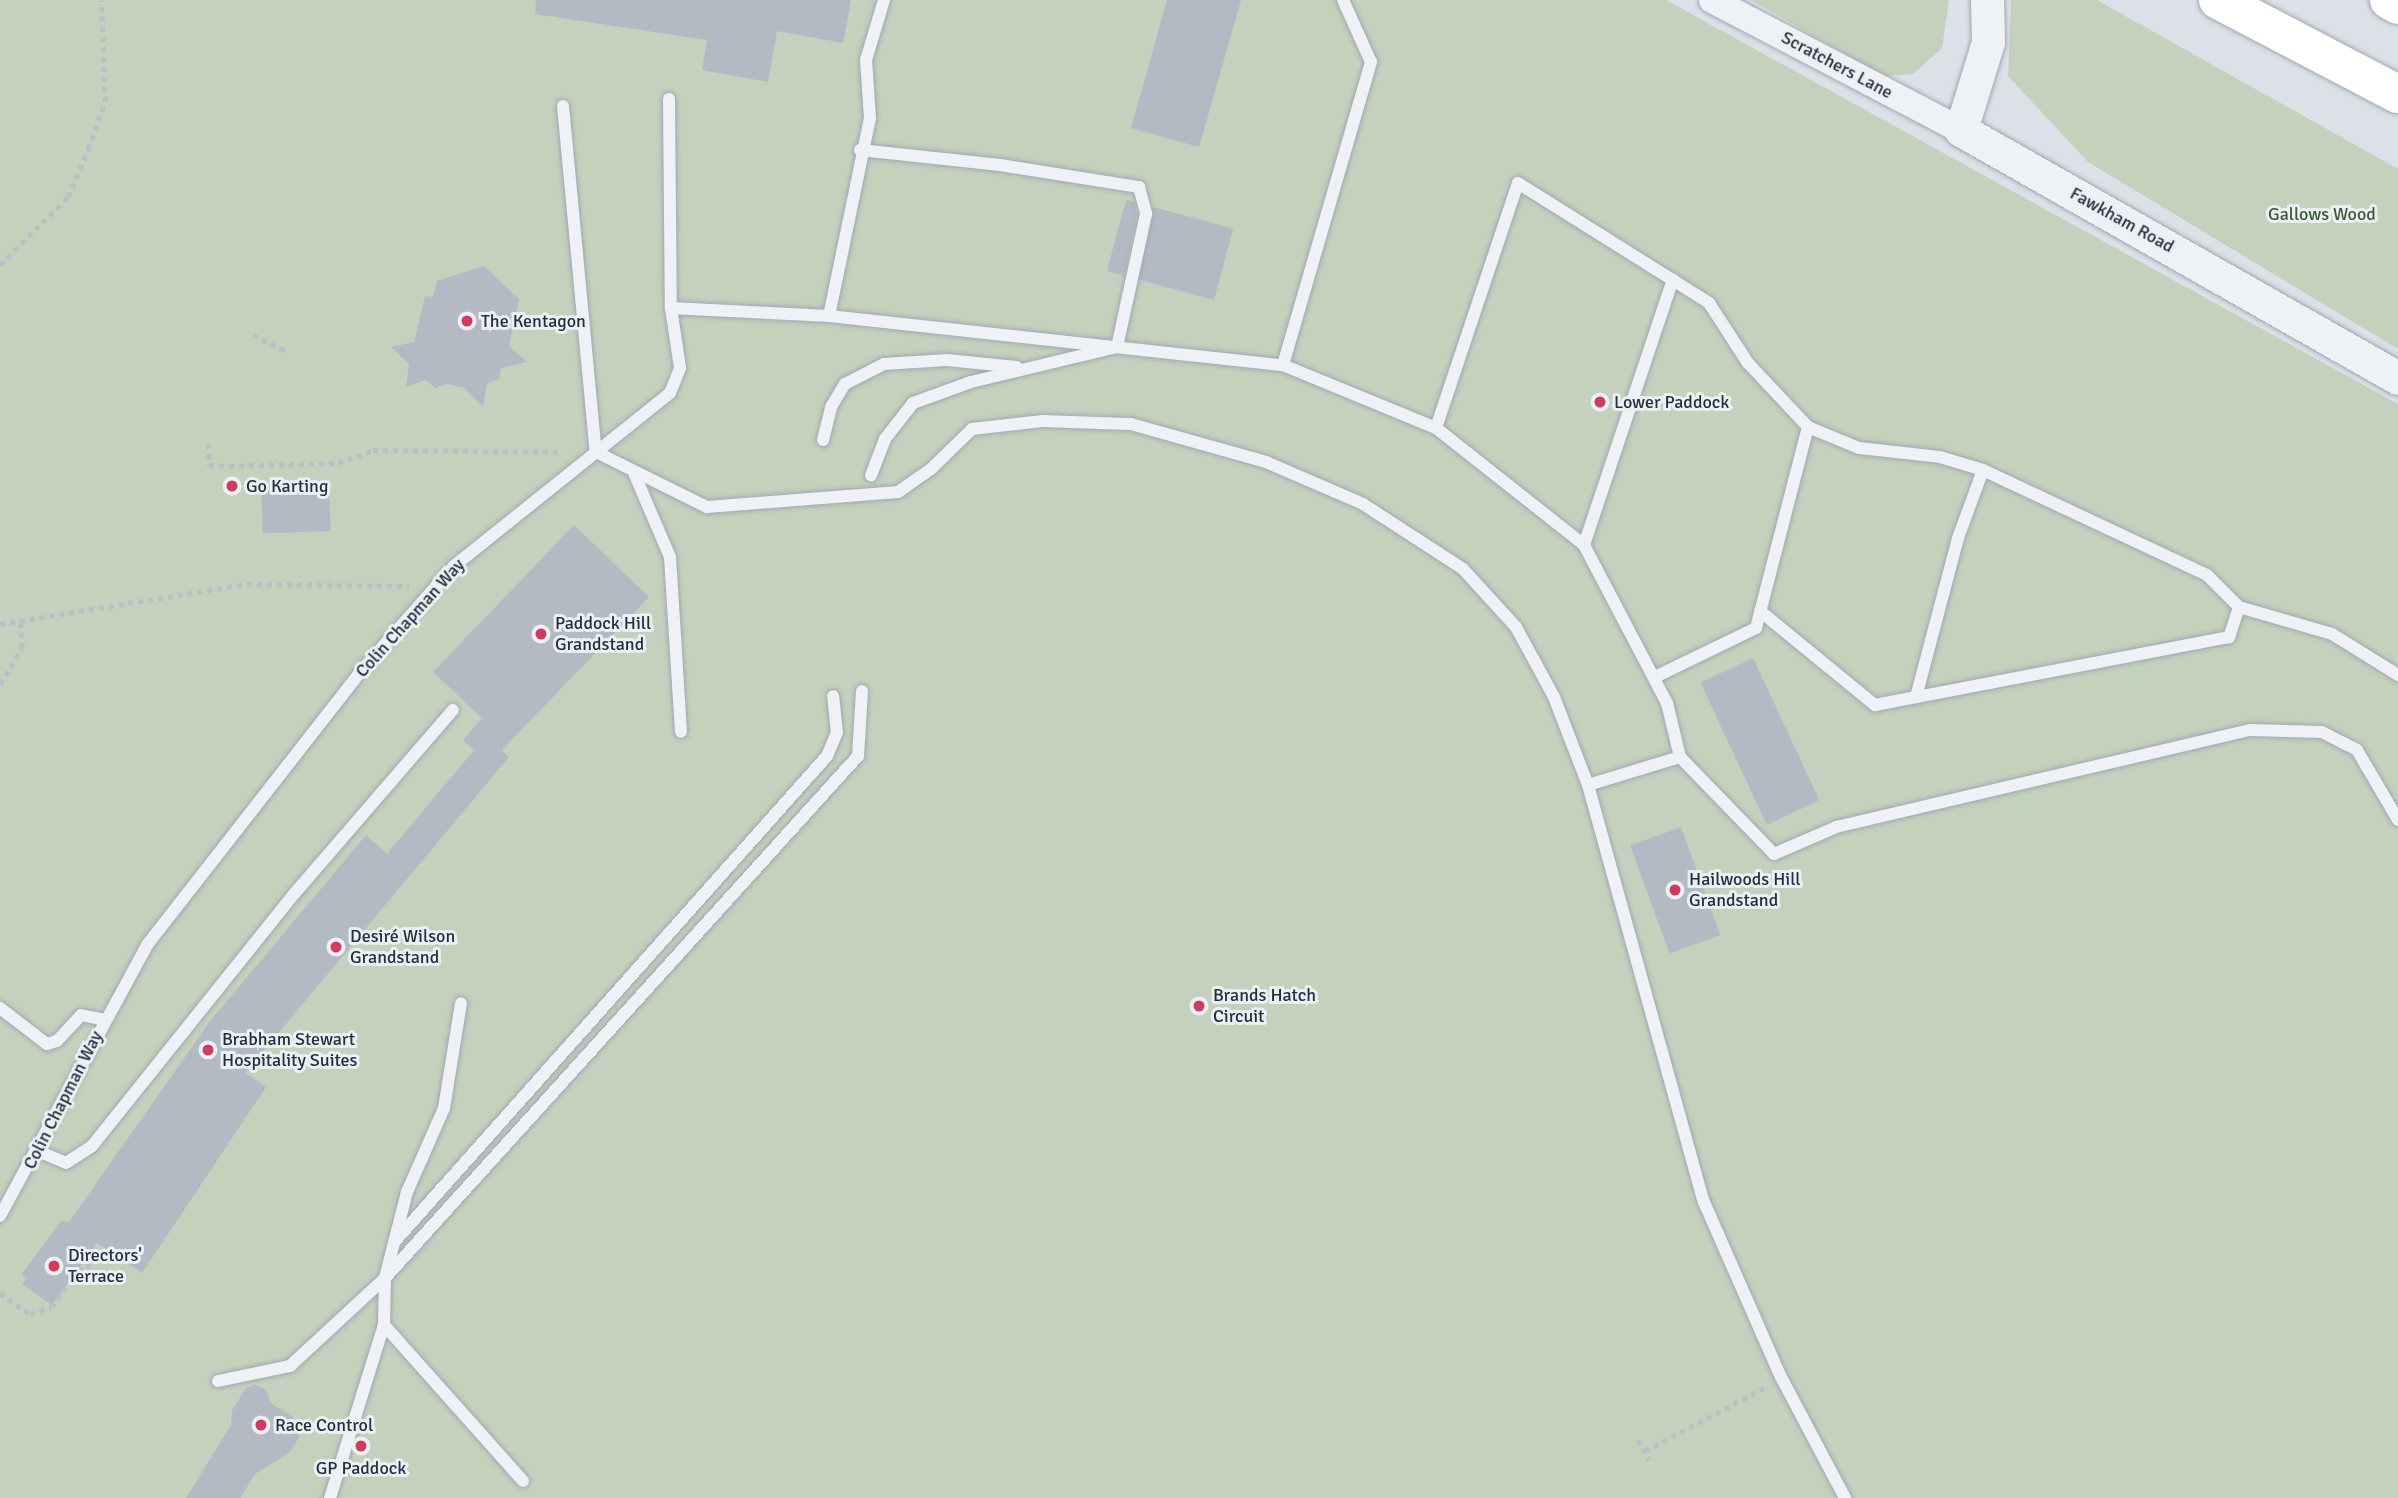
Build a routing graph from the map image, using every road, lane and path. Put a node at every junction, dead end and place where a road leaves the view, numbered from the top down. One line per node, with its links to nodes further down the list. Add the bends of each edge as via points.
1 (101, 0): 14 (path, via 105,102 88,149 68,197)
2 (884, 0): 13 (lane, via 866,60 870,118)
3 (1343, 0): 21 (lane, via 1370,62)
4 (1712, 0): 12 (street, Scratchers Lane)
5 (1987, 0): 12 (street, via 1988,42)
6 (2218, 0): 9 (highway)
7 (2389, 0): 8 (highway)
8 (2398, 5)
9 (2398, 94)
10 (669, 99): 16 (lane, Colin Chapman Way)
11 (563, 106): 28 (lane)
12 (1961, 130): 23 (street, Fawkham Road)
13 (860, 150): 17 (lane); 19 (lane, via 1000,165 1139,187 1146,214)
14 (0, 265)
15 (1674, 279): 24 (lane, via 1709,303 1748,363); 25 (lane, via 1518,183); 32 (lane)
16 (671, 308): 17 (lane); 28 (lane, Colin Chapman Way, via 680,368 675,384 654,407)
17 (829, 316): 19 (lane)
18 (253, 335): 20 (path)
19 (1117, 348): 21 (lane); 22 (lane)
20 (288, 352)
21 (1283, 365): 25 (lane)
22 (1028, 368): 26 (lane, via 947,360 884,364 845,384 831,407); 31 (lane, via 913,403 885,439)
23 (2398, 377)
24 (1808, 427): 29 (lane, via 1859,448 1940,457); 35 (lane)
25 (1436, 428): 32 (lane)
26 (823, 440)
27 (209, 444): 28 (path, via 209,465 229,466 338,463 373,450)
28 (596, 452): 30 (lane); 33 (lane, Colin Chapman Way, via 474,548)
29 (1983, 470): 34 (lane, via 2207,575); 43 (lane, via 1958,537)
30 (634, 473): 45 (lane, via 670,556); 47 (lane, via 707,507 898,492 931,469 972,429 1043,421 1131,424 1266,462 1363,504 1463,569 1516,627 1555,697)
31 (871, 475)
32 (1584, 545): 39 (lane)
33 (434, 587): 36 (path, via 247,584); 51 (lane, Colin Chapman Way, via 182,896 147,945)
34 (2239, 607): 38 (lane, via 2332,634); 43 (lane, via 2229,637)
35 (1760, 611): 39 (lane, via 1756,628); 43 (lane, via 1875,705)
36 (20, 617): 37 (path); 40 (path, via 22,648)
37 (0, 624)
38 (2398, 675)
39 (1655, 677): 46 (lane, via 1667,703)
40 (0, 684)
41 (862, 691): 56 (lane, via 858,756)
42 (833, 696): 54 (lane, via 837,733 827,756)
43 (1916, 697)
44 (453, 710): 52 (lane, via 261,934 92,1146 66,1163)
45 (681, 732)
46 (1680, 757): 47 (lane); 48 (lane, via 1774,854 1836,827 2250,730 2322,732 2357,750)
47 (1588, 785): 66 (lane, via 1704,1202 1781,1377)
48 (2398, 820)
49 (461, 1003): 54 (lane, via 444,1108 407,1192)
50 (0, 1008): 51 (lane, Colin Chapman Way, via 47,1044 57,1041 81,1015)
51 (104, 1020): 52 (lane, Colin Chapman Way)
52 (38, 1151): 53 (lane, Colin Chapman Way)
53 (0, 1216)
54 (395, 1241): 56 (lane)
55 (93, 1262): 57 (path, via 78,1271 51,1307 30,1314)
56 (385, 1278): 58 (lane); 59 (lane, via 290,1366)
57 (0, 1293)
58 (384, 1325): 64 (lane); 65 (lane)
59 (218, 1381)
60 (1754, 1394): 62 (path)
61 (1638, 1440): 62 (path)
62 (1644, 1451): 63 (path)
63 (1649, 1460)
64 (523, 1480)
65 (330, 1498)
66 (1845, 1498)

